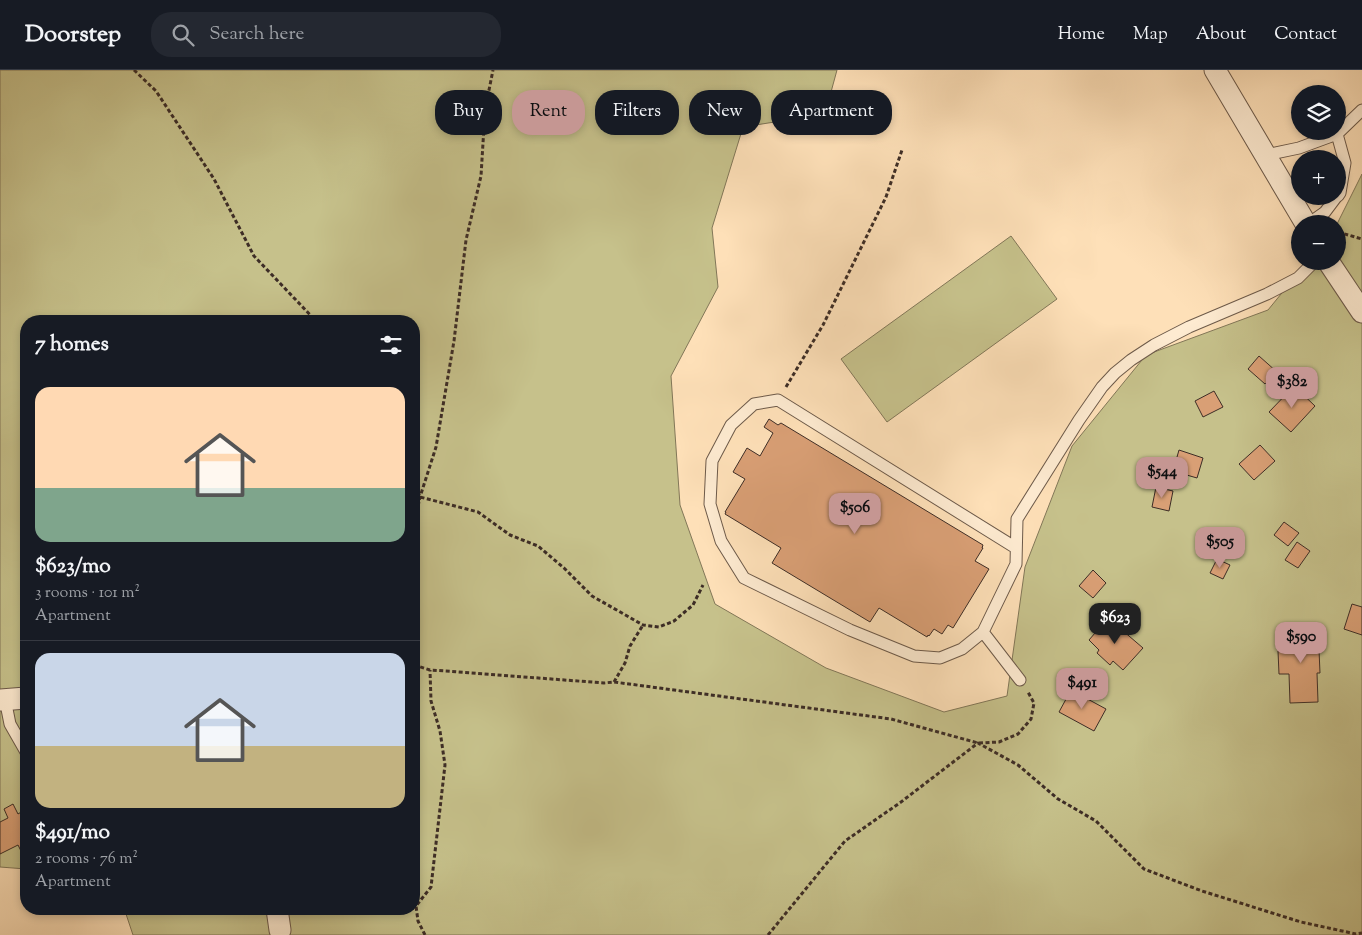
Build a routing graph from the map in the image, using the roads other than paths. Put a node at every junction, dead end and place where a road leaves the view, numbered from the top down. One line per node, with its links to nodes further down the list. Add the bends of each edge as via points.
1 (1215, 70): 5 (street)
2 (1362, 110): 3 (lane)
3 (1346, 125)
4 (1321, 140): 5 (lane)
5 (1266, 155): 7 (street)
6 (1330, 205): 8 (lane)
7 (1302, 215)
8 (1320, 215)
9 (1306, 270): 12 (lane, via 1298,278 1267,294 1154,345 1115,373 1079,420 1017,519)
10 (1334, 270): 11 (street)
11 (1362, 312)
12 (1016, 548): 13 (lane, via 1016,564); 13 (lane, via 778,400 754,404 731,425 712,461 710,504 721,541 744,578 850,630 914,656 940,658 962,649)
13 (983, 632): 14 (lane)
14 (1020, 680)
15 (20, 698): 16 (street)
16 (2, 700): 17 (lane)
17 (20, 742)
18 (278, 915): 19 (street)
19 (280, 930)

